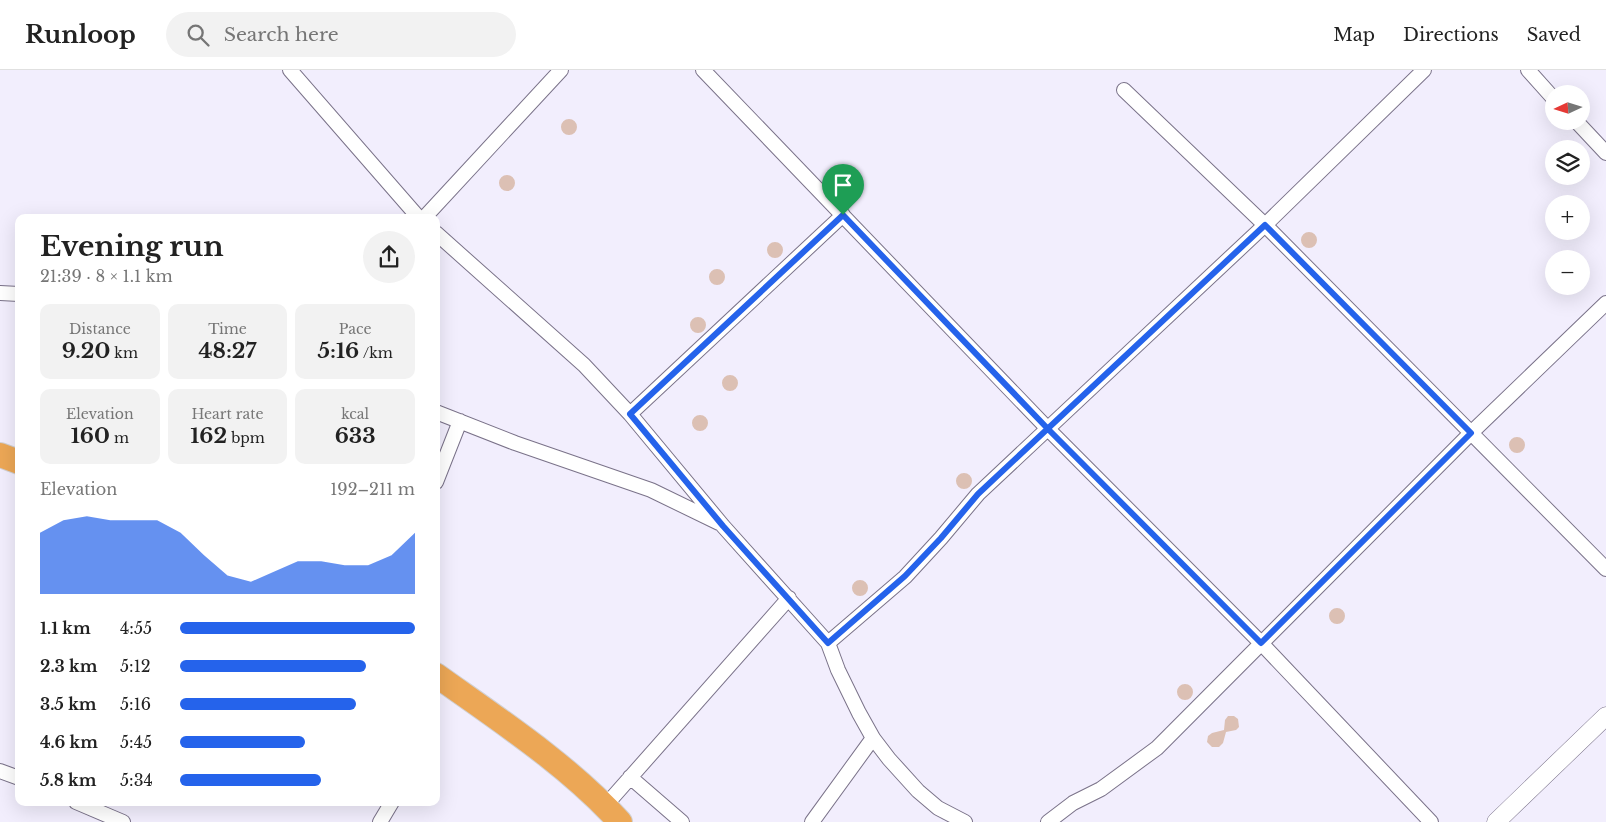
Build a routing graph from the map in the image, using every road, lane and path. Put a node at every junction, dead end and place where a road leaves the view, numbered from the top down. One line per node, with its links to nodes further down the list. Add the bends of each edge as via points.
1 (290, 70): 10 (street)
2 (561, 70): 11 (street)
3 (703, 70): 12 (street)
4 (1424, 70): 13 (street)
5 (1528, 70): 6 (street)
6 (1545, 88)
7 (1124, 90): 13 (street)
8 (1584, 130): 9 (street)
9 (1606, 153)
10 (416, 214)
11 (428, 214)
12 (843, 215): 19 (street); 21 (street)
13 (1265, 225): 21 (street); 22 (street)
14 (440, 237): 19 (street, via 584,365)
15 (0, 293): 16 (street)
16 (15, 294)
17 (1606, 303): 22 (street)
18 (440, 414): 20 (street)
19 (630, 414): 26 (street)
20 (460, 421): 25 (street); 26 (street, via 652,490)
21 (1048, 429): 29 (street, via 978,494 905,576); 30 (street)
22 (1471, 433): 27 (street); 30 (street)
23 (0, 455): 24 (highway)
24 (15, 461)
25 (440, 472)
26 (723, 526): 28 (street)
27 (1606, 569)
28 (789, 598): 29 (street); 36 (street)
29 (828, 643): 33 (street, via 838,670)
30 (1261, 643): 45 (street, via 1157,748); 46 (street)
31 (440, 678): 39 (highway, via 529,741)
32 (1606, 716): 47 (street)
33 (873, 738): 43 (street); 44 (street, via 918,791 938,808)
34 (0, 771): 35 (street)
35 (15, 777)
36 (630, 777): 39 (street); 42 (street)
37 (85, 806): 40 (street)
38 (390, 806): 41 (street)
39 (612, 814)
40 (123, 822)
41 (380, 822)
42 (682, 822)
43 (812, 822)
44 (965, 822)
45 (1048, 822)
46 (1431, 822)
47 (1496, 822)

